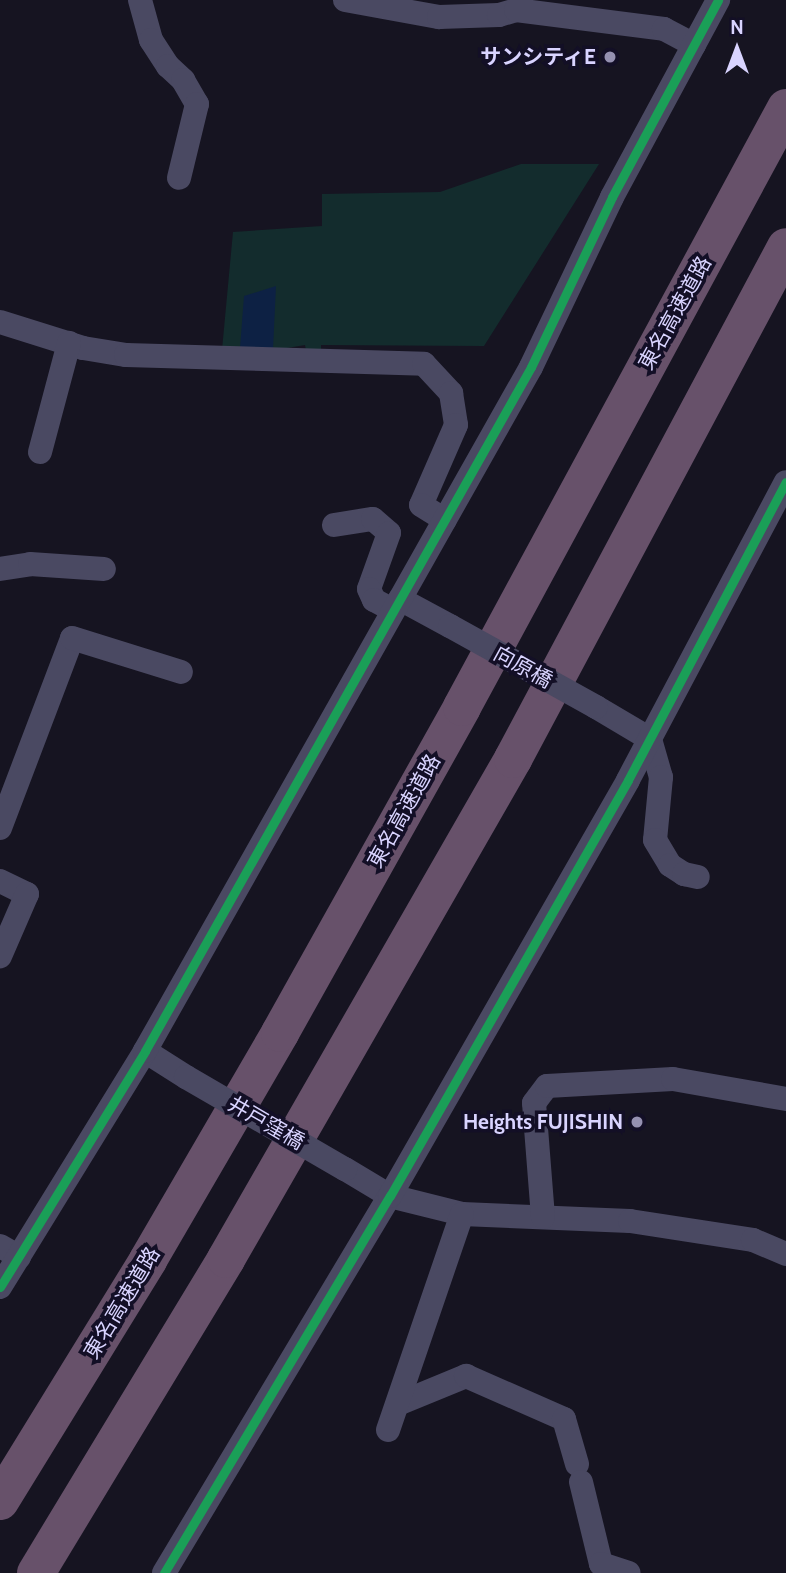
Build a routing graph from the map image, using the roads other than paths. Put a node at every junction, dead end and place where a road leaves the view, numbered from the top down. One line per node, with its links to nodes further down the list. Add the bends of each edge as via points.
1 (140, 0): 6 (street, via 150,40 197,104)
2 (345, 0): 4 (street, via 439,17 516,10 664,29)
3 (718, 0): 4 (street)
4 (694, 45): 12 (street, via 612,197 531,367)
5 (786, 108): 33 (highway, 東名高速道路, via 280,1033)
6 (180, 178)
7 (786, 247): 34 (highway, via 513,759 233,1248)
8 (0, 322): 9 (street)
9 (69, 343): 10 (street); 12 (street, via 126,355 424,364 451,393 456,425 421,505)
10 (40, 452)
11 (786, 482): 18 (street)
12 (445, 520): 16 (street)
13 (334, 525): 16 (street, 向原橋, via 373,519 389,533 369,589 374,600)
14 (0, 569): 15 (street, via 30,564)
15 (104, 569)
16 (396, 605): 18 (street, 向原橋, bridge, via 450,626); 23 (street)
17 (181, 672): 19 (street, via 72,638)
18 (650, 738): 20 (street, via 661,777 655,841 670,865); 25 (street)
19 (0, 828)
20 (698, 877)
21 (0, 881): 22 (street, via 27,894)
22 (0, 956)
23 (145, 1051): 25 (street, 井戸窪橋, bridge); 28 (street)
24 (786, 1098): 27 (street, via 673,1079 547,1086 534,1103)
25 (390, 1196): 26 (street, 井戸窪橋); 35 (street)
26 (461, 1214): 27 (street, 井戸窪橋); 31 (street)
27 (543, 1217): 29 (street, 井戸窪橋, via 630,1221 753,1240)
28 (9, 1251): 30 (street)
29 (786, 1254)
30 (0, 1287)
31 (398, 1404): 32 (street); 36 (street, via 466,1376 564,1419 601,1564)
32 (388, 1430)
33 (0, 1502)
34 (36, 1573)
35 (164, 1573)
36 (629, 1573)

